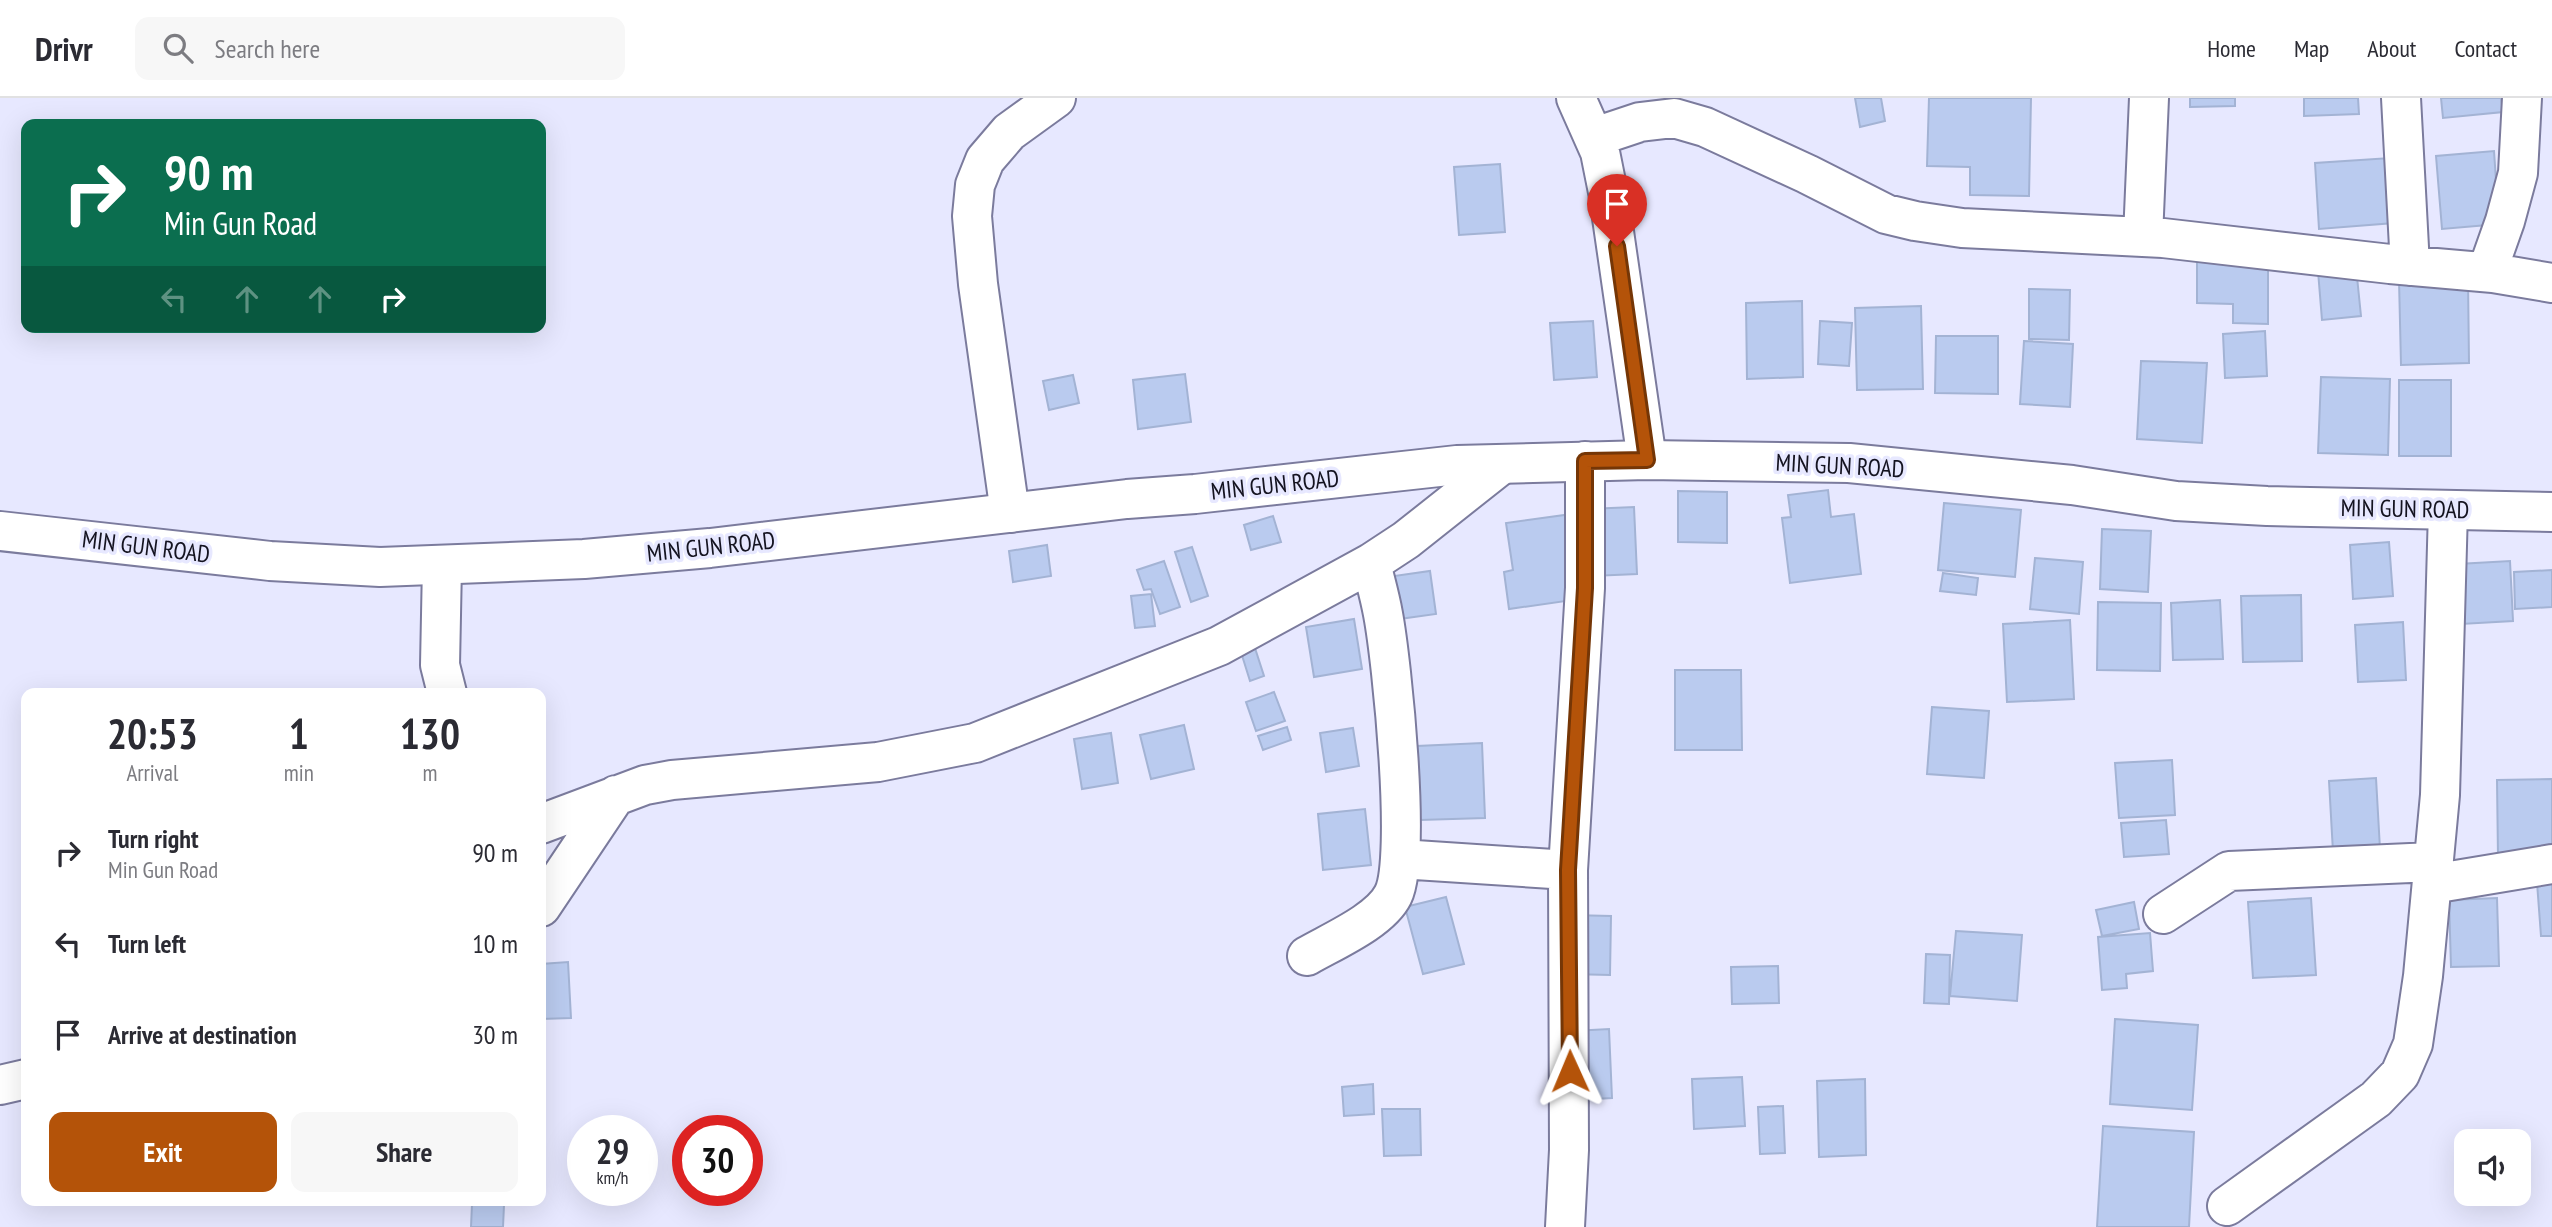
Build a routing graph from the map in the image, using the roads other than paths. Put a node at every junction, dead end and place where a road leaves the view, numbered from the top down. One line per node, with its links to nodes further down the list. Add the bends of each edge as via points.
1 (1056, 98): 16 (street, via 1009,132 985,160 975,185 972,216 978,284)
2 (1576, 98): 6 (street)
3 (2149, 98): 7 (street)
4 (2401, 98): 8 (street)
5 (2522, 98): 9 (street, via 2518,173)
6 (1595, 137): 7 (street, via 1640,122 1674,118 1706,127 1886,214 1962,228); 11 (street, via 1609,197)
7 (2143, 237): 8 (street)
8 (2410, 266): 9 (street)
9 (2487, 272): 10 (street)
10 (2552, 283)
11 (1647, 460): 12 (street, MIN GUN ROAD); 14 (street, MIN GUN ROAD, via 1849,463 2072,485 2176,501)
12 (1585, 461): 13 (street, MIN GUN ROAD); 25 (street, via 1585,588)
13 (1502, 464): 16 (street, MIN GUN ROAD); 18 (street)
14 (2448, 510): 15 (street, MIN GUN ROAD); 26 (street, via 2440,795)
15 (2552, 512)
16 (1010, 513): 19 (street, MIN GUN ROAD, via 584,559)
17 (0, 531): 19 (street, MIN GUN ROAD, via 270,561)
18 (1371, 563): 21 (street, via 1219,646 975,743 878,762 672,780); 23 (street, via 1387,638)
19 (442, 565): 20 (street, via 440,665)
20 (446, 688)
21 (616, 795): 22 (street); 27 (street)
22 (546, 822)
23 (1400, 859): 25 (street); 29 (street, via 1397,884 1382,911)
24 (2552, 864): 26 (street)
25 (1568, 870): 33 (street)
26 (2432, 873): 28 (street, via 2229,871); 32 (street, via 2413,1044 2400,1074 2376,1099)
27 (546, 900)
28 (2163, 914)
29 (1307, 956)
30 (21, 1080): 31 (street)
31 (0, 1085)
32 (2227, 1206)
33 (1565, 1227)

